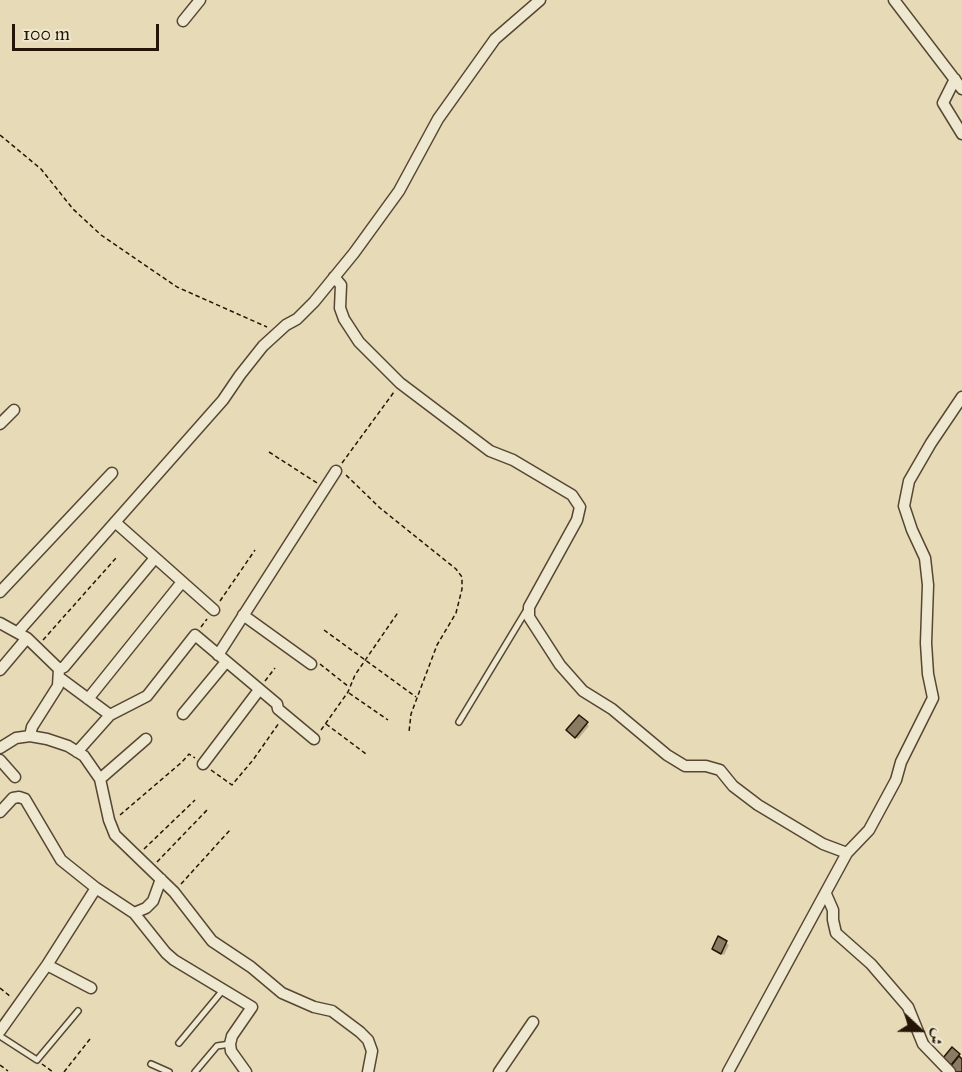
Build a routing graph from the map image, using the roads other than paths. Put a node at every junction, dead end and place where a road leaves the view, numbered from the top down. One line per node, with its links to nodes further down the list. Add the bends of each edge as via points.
1 (200, 0): 4 (street)
2 (540, 0): 8 (street, via 495,39 438,119 399,191)
3 (894, 0): 5 (street)
4 (183, 21)
5 (955, 79): 6 (street); 7 (street, via 943,103)
6 (962, 89)
7 (962, 134)
8 (334, 278): 14 (street, via 297,319 263,346 223,400); 18 (street, via 341,285 340,309 344,320 359,342 400,383 490,451 572,495 580,507 577,520)
9 (962, 397): 42 (street, via 909,481 904,506 925,558 928,674 933,698 868,831)
10 (14, 410): 11 (street)
11 (0, 424)
12 (336, 471): 20 (street)
13 (112, 473): 17 (street)
14 (115, 522): 15 (street); 22 (street)
15 (155, 558): 16 (street); 26 (street)
16 (182, 582): 19 (street); 28 (street)
17 (0, 592)
18 (529, 607): 31 (lane); 42 (street, via 529,617 560,665 583,691 667,755 685,766 720,770 758,805 823,844)
19 (214, 610)
20 (243, 615): 23 (street); 24 (street)
21 (0, 623): 22 (street)
22 (22, 635): 25 (street); 26 (street)
23 (222, 658): 27 (street); 29 (street); 30 (street, via 195,635 147,696)
24 (310, 664)
25 (0, 670)
26 (59, 673): 28 (street); 32 (street, via 58,686)
27 (259, 690): 34 (street); 38 (street)
28 (88, 699): 30 (street)
29 (183, 714)
30 (110, 715): 36 (street)
31 (459, 722)
32 (30, 736): 35 (street, via 16,738); 36 (street)
33 (146, 739): 40 (street)
34 (314, 740)
35 (0, 748)
36 (77, 752): 40 (street)
37 (0, 760): 39 (street)
38 (203, 764)
39 (15, 777)
40 (100, 779): 43 (street, via 115,835)
41 (0, 812): 44 (street, via 13,798 25,799 61,860)
42 (847, 853): 45 (street)
43 (161, 879): 46 (street, via 153,901); 60 (street, via 212,941 282,993 332,1011 360,1032 372,1051)
44 (96, 888): 46 (street); 47 (street)
45 (826, 894): 62 (street); 63 (street, via 836,933 871,964 908,1007 923,1044)
46 (134, 913): 49 (street, via 166,953)
47 (46, 965): 48 (street); 52 (street)
48 (91, 988)
49 (223, 990): 54 (lane); 55 (street, via 252,1007)
50 (78, 1011): 53 (lane, via 37,1060)
51 (532, 1022): 61 (street)
52 (0, 1031)
53 (0, 1036)
54 (179, 1043)
55 (230, 1044): 58 (lane, via 217,1046); 59 (street)
56 (151, 1064): 57 (lane)
57 (169, 1072)
58 (195, 1072)
59 (246, 1072)
60 (368, 1072)
61 (499, 1072)
62 (728, 1072)
63 (950, 1072)

